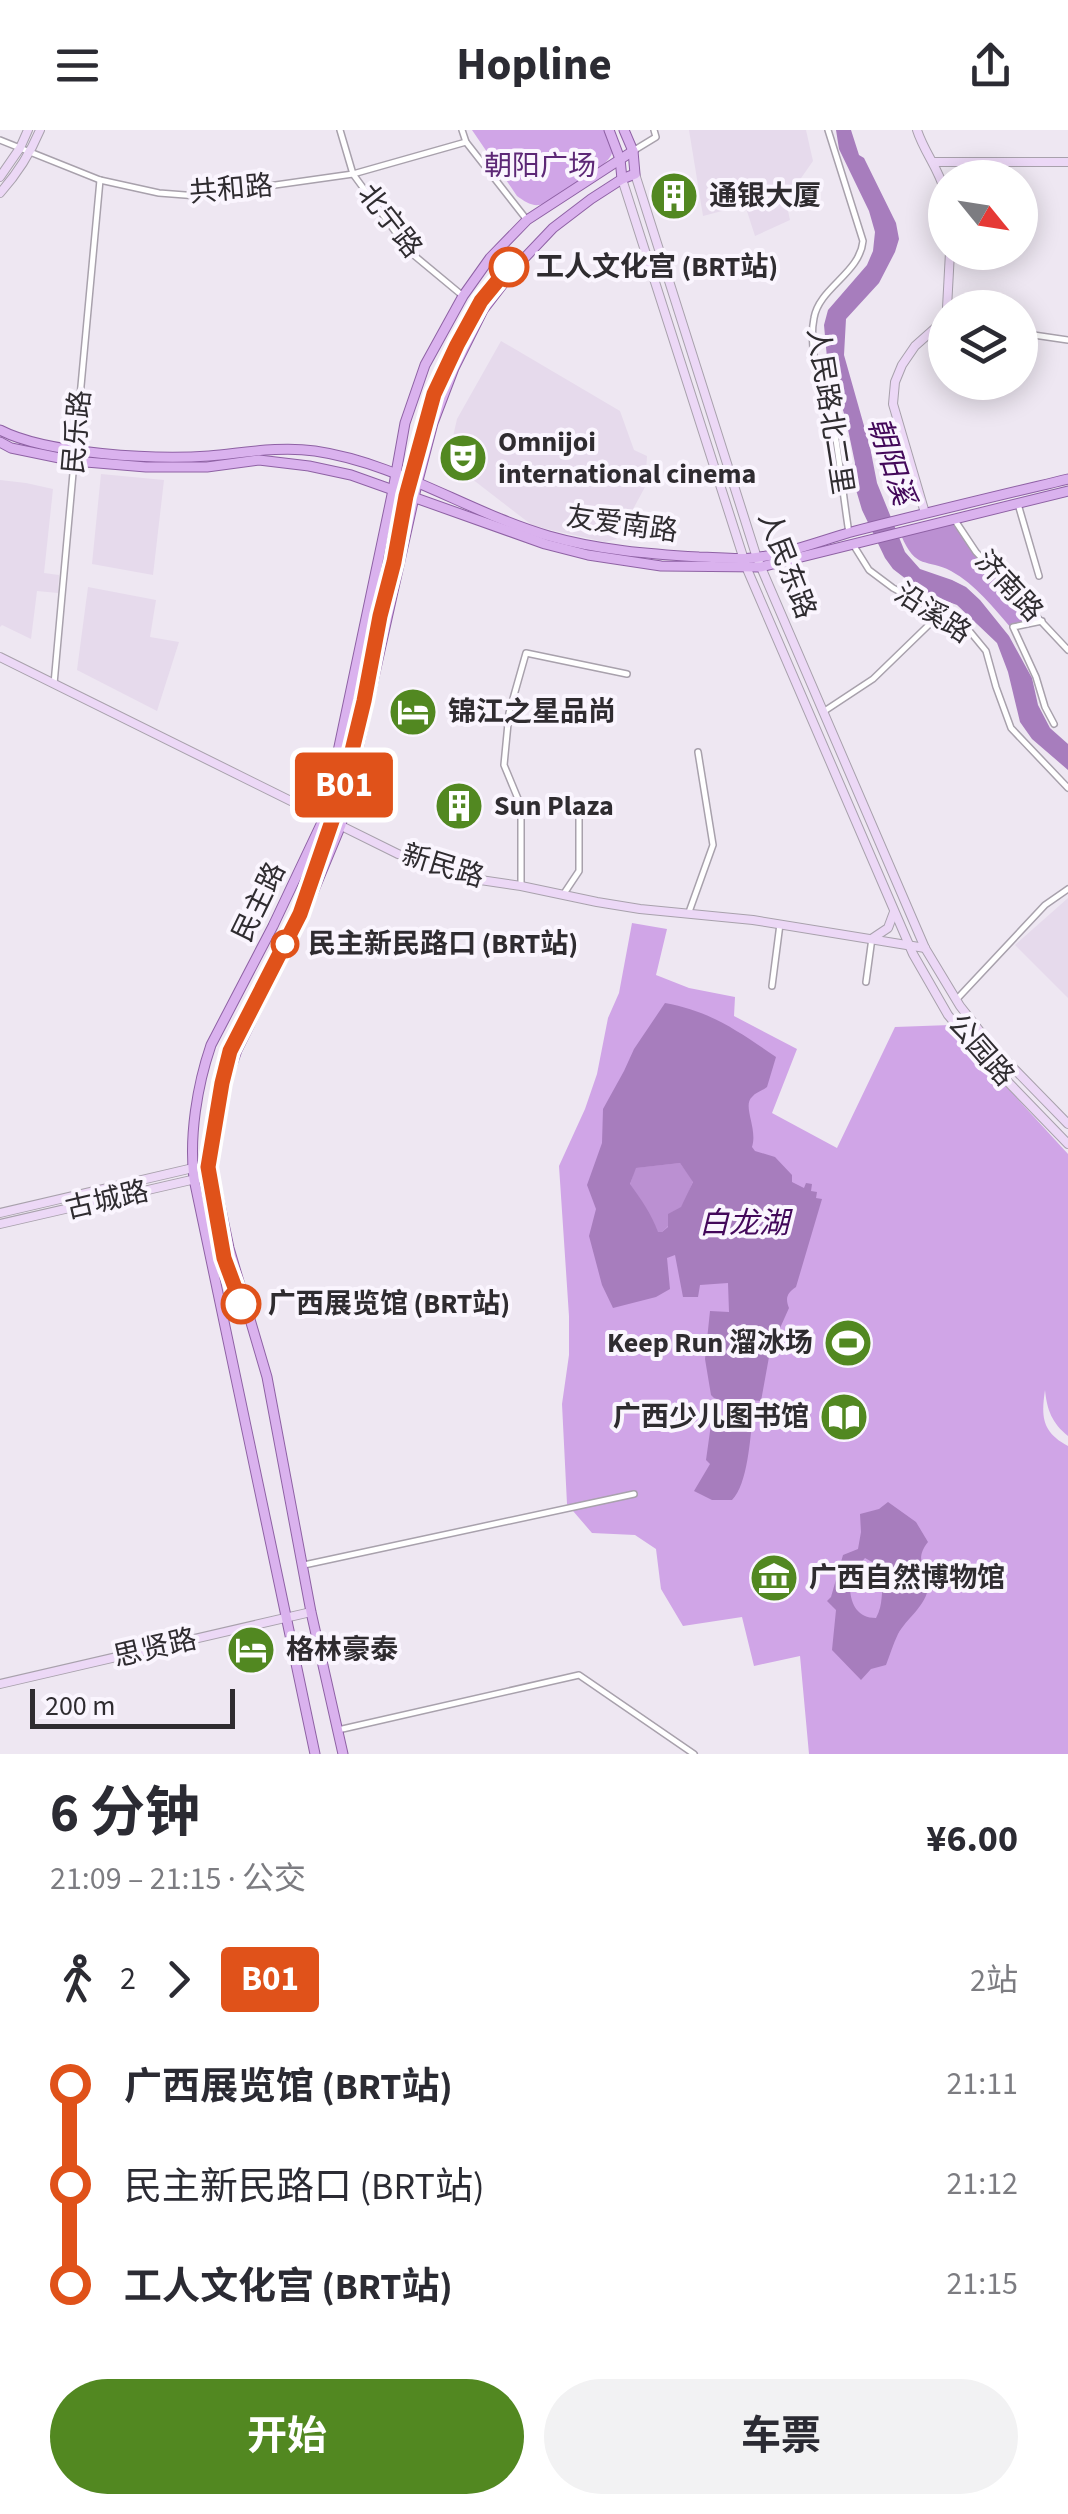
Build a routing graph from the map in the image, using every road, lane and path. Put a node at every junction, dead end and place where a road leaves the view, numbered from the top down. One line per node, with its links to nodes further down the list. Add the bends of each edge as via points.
1 (28, 130): 12 (main road)
2 (40, 130): 14 (main road)
3 (340, 130): 19 (street, 北宁路)
4 (462, 130): 11 (street)
5 (609, 130): 15 (main road, 人民东路)
6 (624, 130): 13 (main road, 人民东路)
7 (654, 130): 13 (street, via 656,137)
8 (828, 130): 42 (street, 人民路北二里, via 862,241 813,321)
9 (917, 130): 16 (main road)
10 (0, 140): 12 (street, 共和路)
11 (466, 142): 19 (street, 共和路); 25 (street)
12 (20, 148): 14 (street, 共和路); 21 (main road)
13 (633, 151): 15 (main road, 民主路); 20 (main road, 人民东路)
14 (30, 152): 22 (street, 共和路); 24 (main road)
15 (620, 159): 23 (main road, 人民东路); 25 (main road, 民主路)
16 (933, 160)
17 (1038, 162): 18 (main road)
18 (1068, 162)
19 (353, 174): 22 (street, 共和路, via 198,196); 26 (street, 北宁路, via 410,252)
20 (635, 174): 23 (main road, 民主路); 43 (main road, 人民东路)
21 (0, 176)
22 (100, 180): 32 (street, 民乐路)
23 (622, 180): 35 (main road, 民主路, via 553,228 482,310 440,404); 44 (main road, 人民东路)
24 (0, 193)
25 (528, 220): 26 (main road, 民主路)
26 (463, 296): 33 (main road, 民主路, via 413,394)
27 (928, 333): 40 (main road, via 902,365 893,404)
28 (1038, 336): 29 (street)
29 (1068, 340)
30 (0, 430): 32 (main road, 友爱南路)
31 (0, 442): 32 (main road, 友爱南路)
32 (75, 455): 33 (main road, 友爱南路, via 311,450); 36 (main road, 友爱南路, via 146,467 259,460 351,475); 51 (street, 民乐路)
33 (396, 474): 35 (main road, 友爱南路); 36 (main road, 民主路)
34 (1068, 479): 40 (main road, 友爱南路)
35 (417, 484): 38 (main road, 民主路); 44 (main road, 友爱南路, via 548,536)
36 (393, 490): 38 (main road, 友爱南路); 57 (main road, 民主路)
37 (1068, 491): 39 (main road, 友爱南路)
38 (413, 499): 44 (main road, 友爱南路, via 588,556 661,566); 58 (main road, 民主路)
39 (1018, 504): 41 (main road, 友爱南路); 45 (street)
40 (921, 514): 42 (main road, 友爱南路)
41 (954, 519): 42 (main road, 友爱南路); 47 (street, 济南路)
42 (853, 537): 43 (main road, 友爱南路); 46 (street, 沿溪路, via 869,570)
43 (759, 562): 44 (main road, 友爱南路); 52 (main road, 人民东路)
44 (745, 564): 63 (main road, 人民东路)
45 (1039, 576)
46 (940, 614): 52 (street, via 873,678); 55 (street, 沿溪路, via 967,628 986,652 1011,728)
47 (1042, 621): 48 (street, 济南路); 53 (street, via 1013,628)
48 (1068, 650)
49 (0, 658): 51 (main road, 新民路)
50 (628, 674): 59 (street, via 526,654 509,713 504,765 520,806)
51 (54, 684): 57 (main road, 新民路)
52 (823, 712): 67 (main road, 人民东路)
53 (1054, 724)
54 (698, 752): 62 (street, via 713,845)
55 (1068, 788)
56 (579, 802): 61 (street, via 579,871)
57 (324, 818): 58 (main road, 新民路); 74 (main road, 民主路, via 210,1045)
58 (340, 825): 59 (main road, 新民路, via 460,877); 73 (main road, 民主路, via 236,1050)
59 (521, 886): 61 (main road, 新民路)
60 (1068, 888): 70 (street)
61 (563, 895): 62 (main road, 新民路)
62 (689, 912): 64 (main road, 新民路)
63 (894, 912): 65 (main road, via 888,928); 66 (main road, 人民东路)
64 (780, 924): 65 (main road, 新民路); 69 (street)
65 (872, 938): 66 (main road, 新民路); 68 (street)
66 (909, 945): 67 (main road, 新民路); 72 (main road, 公园路, via 948,1014)
67 (925, 948): 70 (main road, 公园路)
68 (866, 982)
69 (772, 986)
70 (956, 1000): 71 (main road, 公园路)
71 (1068, 1124)
72 (1068, 1144)
73 (213, 1171): 74 (main road, 古城路); 78 (main road, 民主路, via 267,1377)
74 (194, 1174): 75 (main road, 古城路); 76 (main road, 古城路); 80 (main road, 民主路)
75 (0, 1213)
76 (0, 1224)
77 (634, 1494): 78 (street)
78 (302, 1566): 79 (main road, 民主路)
79 (310, 1612): 80 (main road, 思贤路); 82 (main road, 民主路)
80 (287, 1618): 81 (main road, 思贤路); 83 (main road, 民主路)
81 (0, 1684)
82 (338, 1730): 84 (main road, 民主路); 85 (street, via 579,1675)
83 (315, 1754)
84 (343, 1754)
85 (694, 1754)

